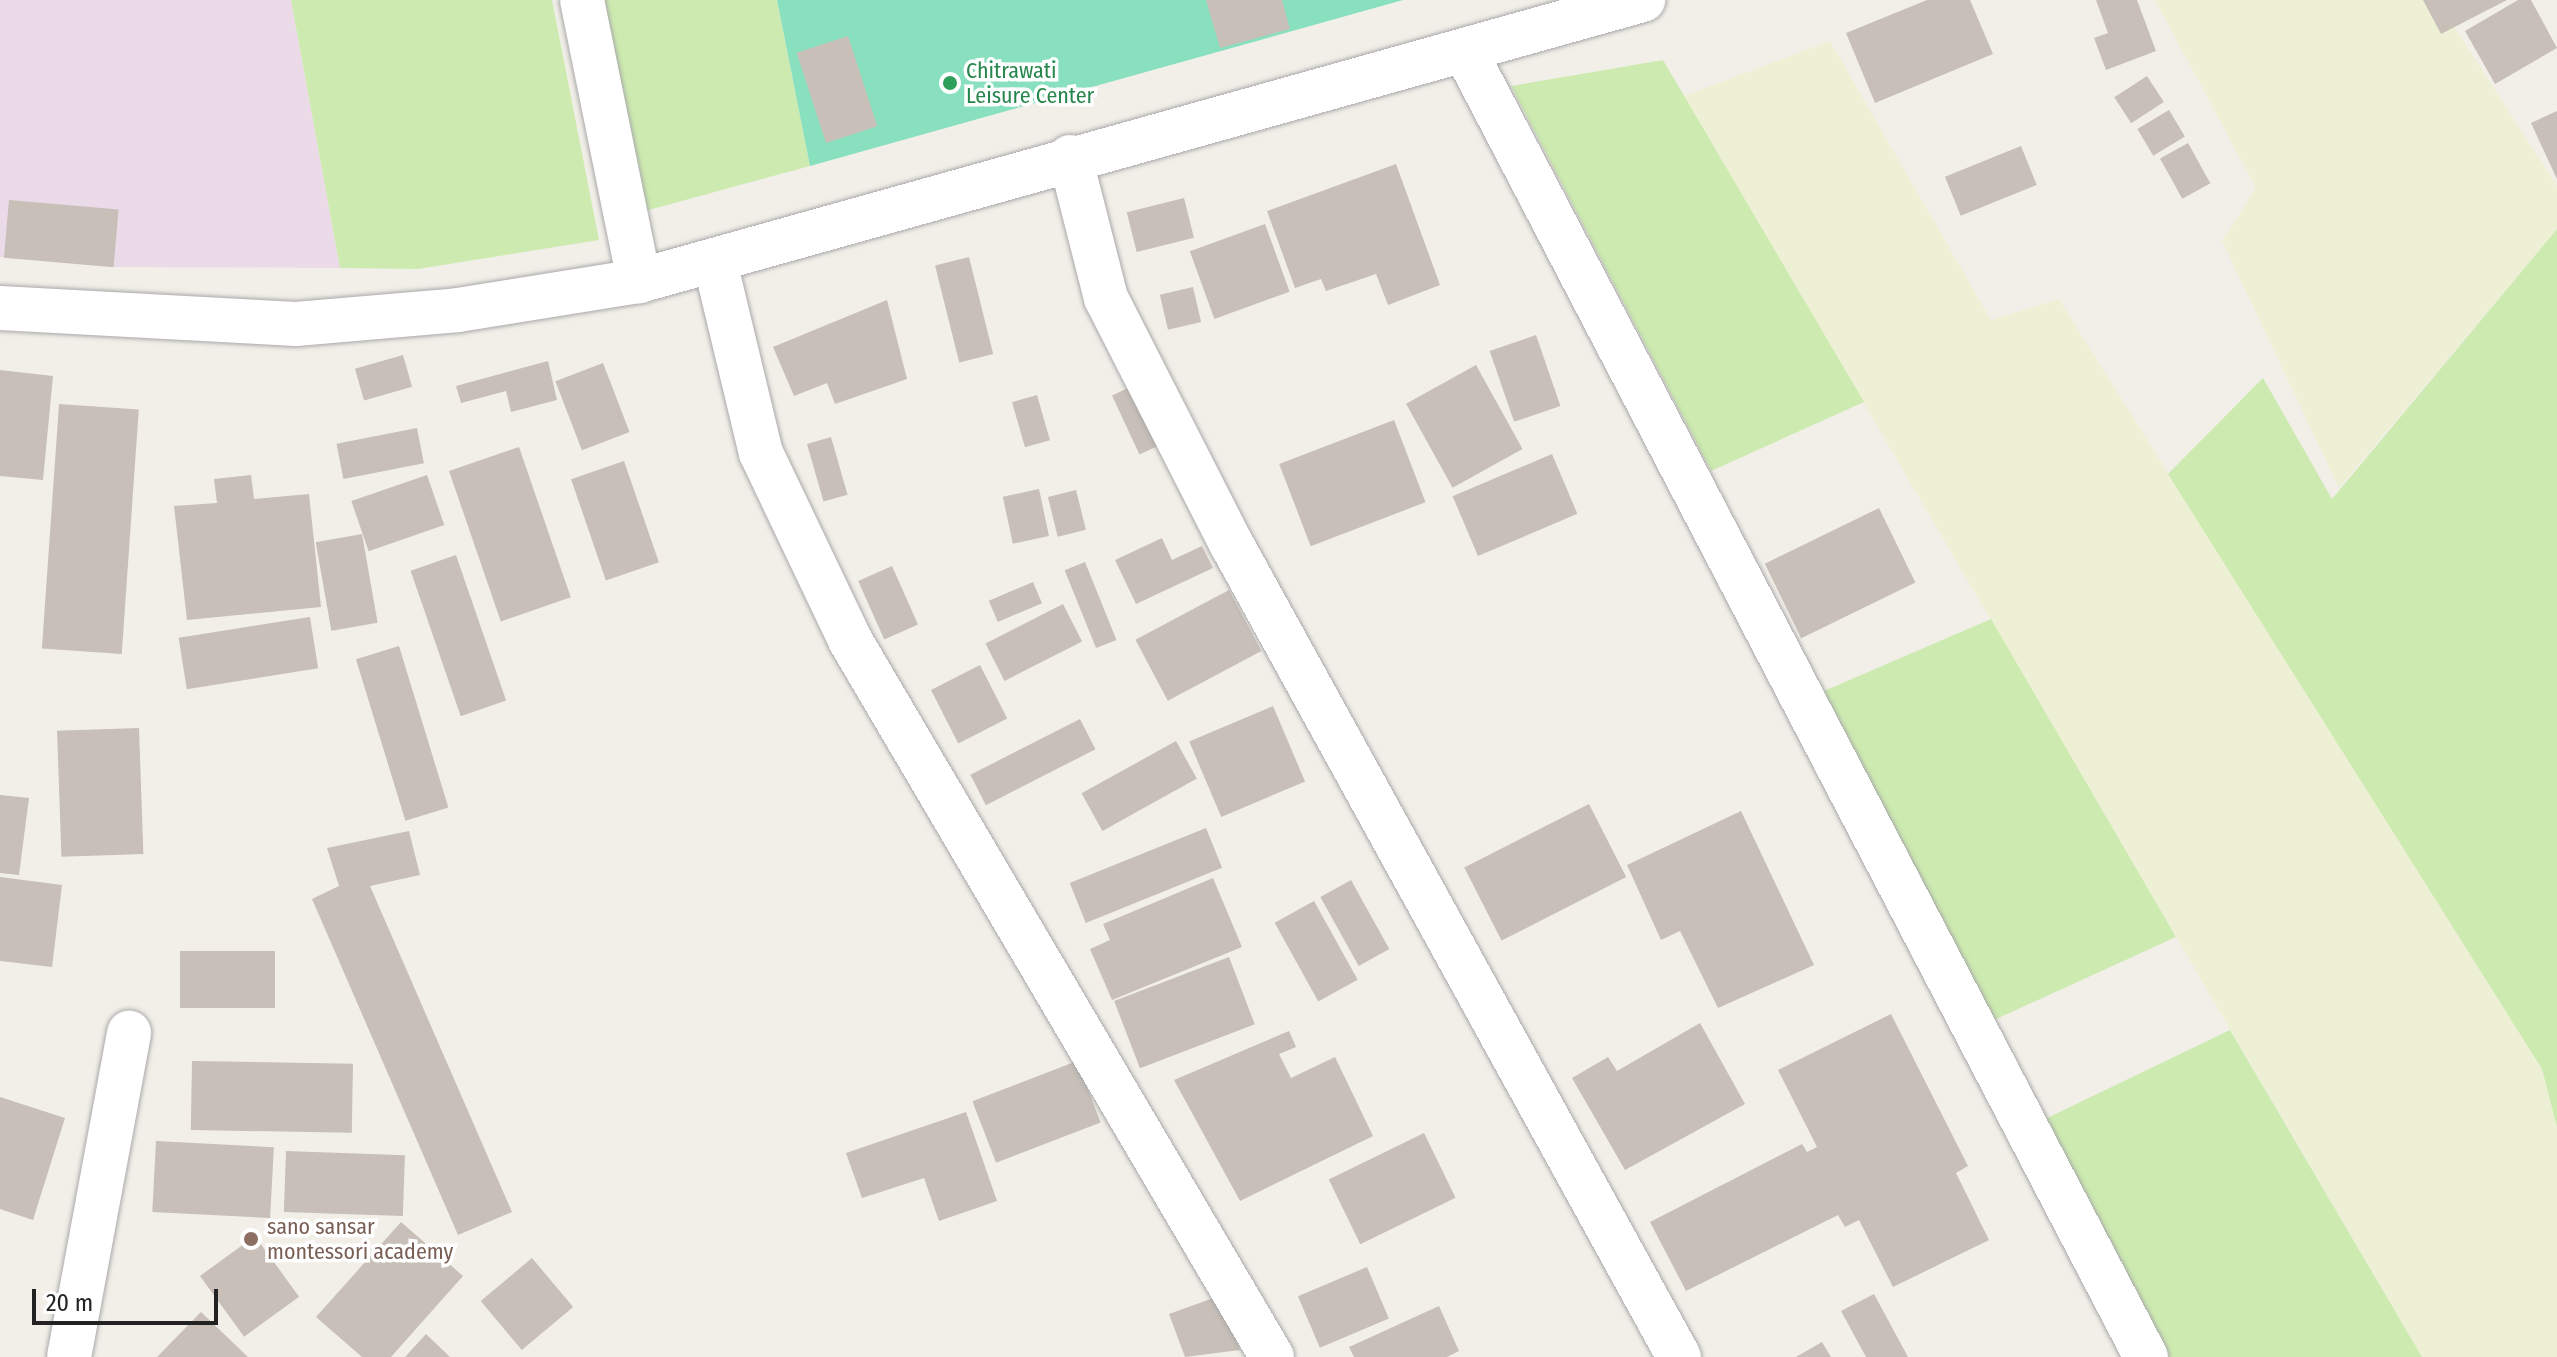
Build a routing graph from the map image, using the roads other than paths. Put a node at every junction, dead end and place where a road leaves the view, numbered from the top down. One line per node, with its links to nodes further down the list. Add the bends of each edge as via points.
1 (582, 0): 6 (street)
2 (1643, 0): 3 (street)
3 (1466, 53): 4 (street); 12 (street)
4 (1070, 157): 5 (street); 11 (street, via 1106,298 1141,367 1232,545)
5 (715, 262): 6 (street); 10 (street, via 761,453 850,640)
6 (639, 281): 7 (street, via 458,310 296,324)
7 (0, 308)
8 (129, 1032): 9 (street)
9 (69, 1357)
10 (1272, 1357)
11 (1679, 1357)
12 (2146, 1357)

